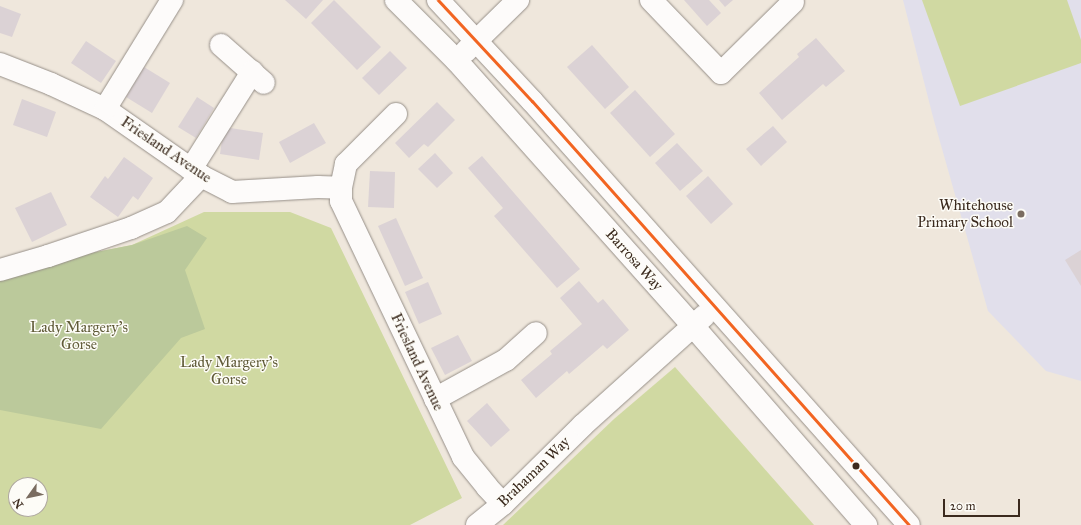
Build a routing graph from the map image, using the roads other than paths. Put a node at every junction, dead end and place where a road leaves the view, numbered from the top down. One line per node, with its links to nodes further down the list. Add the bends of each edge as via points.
1 (172, 0): 11 (street)
2 (396, 0): 9 (street, Barrosa Way)
3 (438, 0): 7 (street, Barrosa Way)
4 (518, 0): 7 (street)
5 (651, 0): 6 (street, via 721,73)
6 (793, 2)
7 (477, 40): 9 (street); 16 (street, Barrosa Way)
8 (221, 45): 13 (street, via 258,78)
9 (456, 60): 17 (street, Barrosa Way)
10 (0, 64): 11 (street, Friesland Avenue)
11 (105, 109): 13 (street, Friesland Avenue)
12 (396, 114): 14 (street, Friesland Avenue, via 346,164)
13 (196, 172): 14 (street, Friesland Avenue, via 232,192); 15 (street, via 167,212 131,228)
14 (341, 188): 19 (street, Friesland Avenue, via 341,201)
15 (0, 270)
16 (716, 306): 17 (street, Brahaman Way); 23 (street, Barrosa Way)
17 (693, 326): 20 (street, Brahaman Way, via 583,425); 22 (street, Barrosa Way)
18 (536, 333): 19 (street, via 506,360)
19 (435, 398): 20 (street, Friesland Avenue, via 463,457)
20 (503, 504): 21 (street, Brahaman Way)
21 (477, 525)
22 (866, 525)
23 (909, 525)

